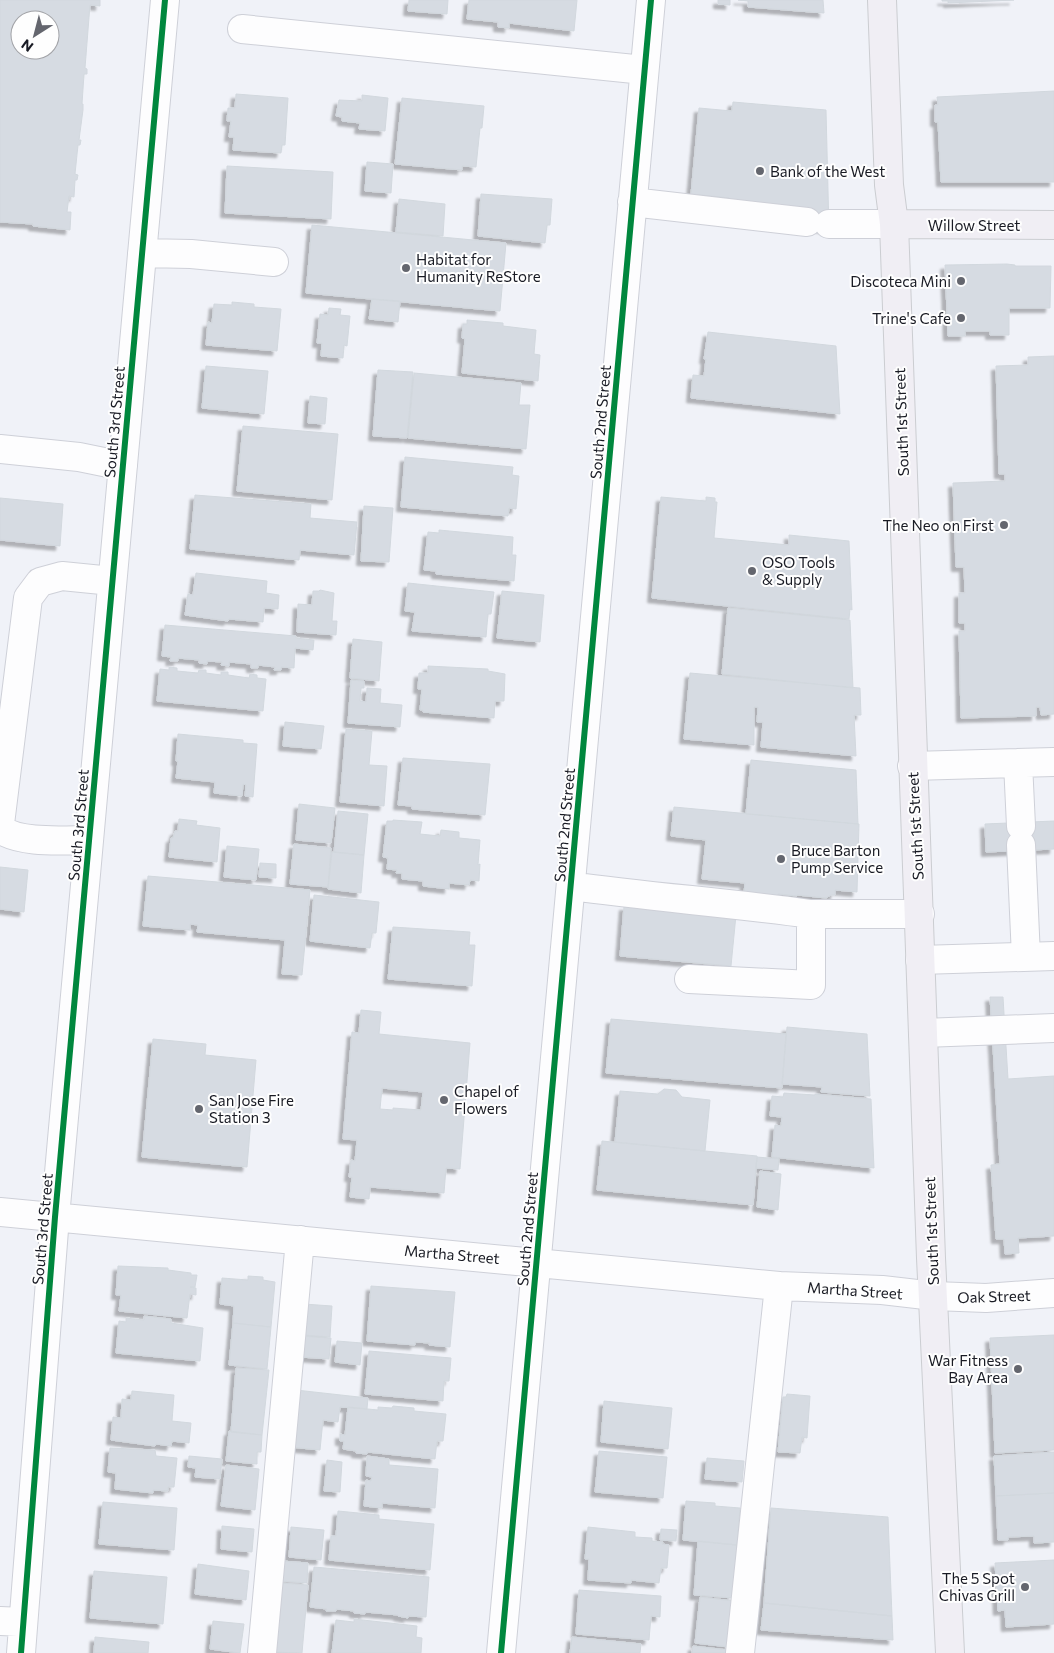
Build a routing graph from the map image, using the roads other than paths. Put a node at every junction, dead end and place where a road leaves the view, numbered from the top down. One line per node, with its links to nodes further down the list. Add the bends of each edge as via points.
1 (165, 0): 9 (street, South 3rd Street)
2 (650, 0): 5 (street, South 2nd Street)
3 (882, 0): 7 (main road, South 1st Street, via 889,185)
4 (242, 29): 5 (street)
5 (644, 70): 6 (street, South 2nd Street)
6 (632, 202): 7 (street, via 818,223); 20 (street, South 2nd Street)
7 (894, 224): 8 (main road, Willow Street); 16 (main road, South 1st Street)
8 (1054, 225)
9 (142, 254): 10 (street, via 190,254); 12 (street, South 3rd Street)
10 (274, 262)
11 (0, 449): 12 (street, via 79,457)
12 (123, 466): 13 (street, South 3rd Street)
13 (112, 580): 17 (street, via 62,576 40,582 28,598); 19 (street, South 3rd Street)
14 (1054, 762): 15 (street)
15 (1018, 763): 16 (street); 24 (street)
16 (912, 766): 22 (main road, South 1st Street)
17 (0, 824)
18 (0, 829): 19 (street, via 8,835 46,840)
19 (89, 840): 30 (street, South 3rd Street)
20 (571, 886): 21 (street); 32 (street, South 2nd Street)
21 (811, 914): 22 (street); 26 (street, via 810,985)
22 (920, 914): 25 (main road, South 1st Street)
23 (1054, 956): 24 (street)
24 (1026, 957): 25 (street)
25 (920, 960): 28 (main road, South 1st Street)
26 (689, 978)
27 (1054, 1028): 28 (street)
28 (923, 1033): 35 (main road, South 1st Street)
29 (0, 1212): 30 (street, Martha Street)
30 (55, 1217): 31 (street, Martha Street); 36 (street, South 3rd Street)
31 (300, 1240): 32 (street, Martha Street); 38 (street)
32 (537, 1262): 33 (street, Martha Street); 39 (street, South 2nd Street)
33 (780, 1286): 35 (street, Martha Street, via 882,1290); 40 (street)
34 (1054, 1293): 35 (street, Oak Street, via 986,1298)
35 (934, 1296): 41 (main road, South 1st Street)
36 (12, 1622): 37 (street, South 3rd Street)
37 (21, 1653)
38 (262, 1653)
39 (501, 1653)
40 (740, 1653)
41 (950, 1653)

